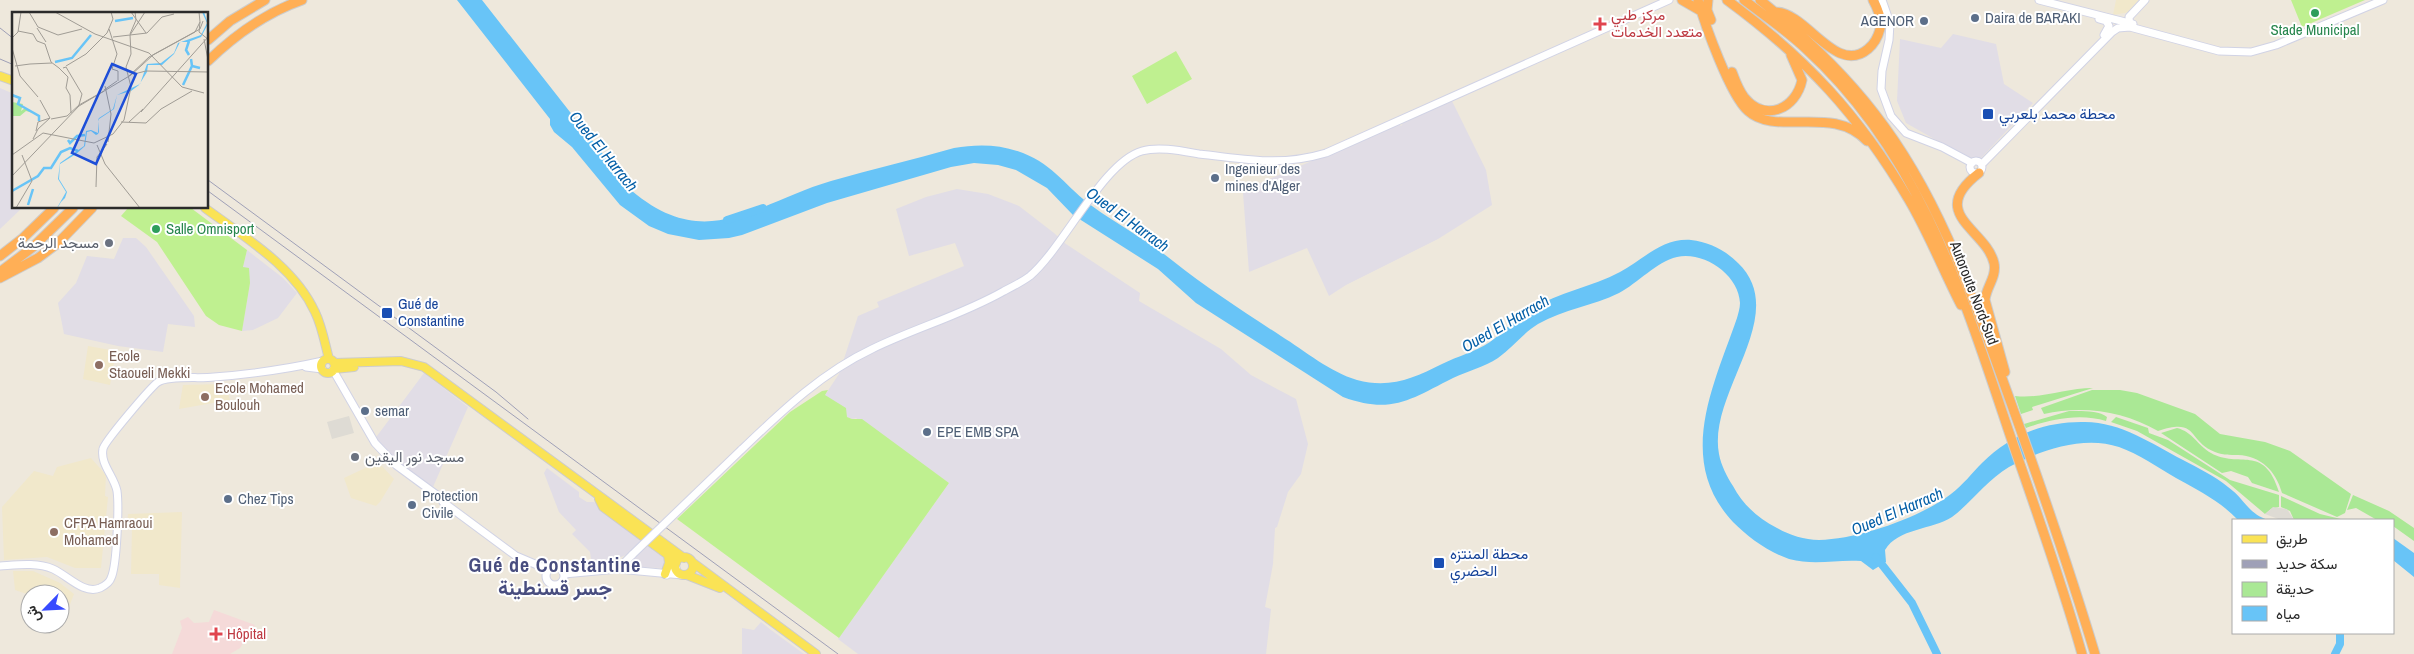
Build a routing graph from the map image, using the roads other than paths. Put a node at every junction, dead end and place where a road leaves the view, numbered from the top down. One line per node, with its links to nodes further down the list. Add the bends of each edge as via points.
1 (265, 0): 24 (highway, via 230,21)
2 (302, 0): 27 (highway, via 264,17)
3 (1669, 0): 17 (main road)
4 (1678, 0): 17 (main road)
5 (1682, 0): 18 (highway)
6 (1698, 0): 18 (highway)
7 (1708, 0): 25 (highway, via 1707,10 1738,87 1744,97 1758,108 1780,109 1789,105 1800,89 1799,68)
8 (1727, 0): 25 (highway)
9 (1744, 0): 40 (highway, Autoroute Nord-Sud, via 1808,50 1832,74 1878,133 1926,209)
10 (1760, 0): 19 (highway, Autoroute Nord-Sud)
11 (1873, 0): 19 (highway, via 1880,16 1876,40 1866,51 1849,56 1833,50 1791,16)
12 (1883, 0): 31 (main road, via 1890,23 1881,83 1891,116 1906,133 1942,146)
13 (2039, 0): 20 (main road)
14 (2145, 0): 21 (main road)
15 (2374, 0): 23 (main road, via 2275,41 2252,47 2220,47)
16 (2383, 0): 23 (main road, via 2276,45 2251,52 2219,51)
17 (1659, 4): 48 (main road, bridge, via 1326,153 1284,162 1170,150 1143,150 1128,158 1111,172 1046,261 1028,278 987,301 892,340 837,369 795,398)
18 (1701, 12): 30 (highway, via 1733,92 1748,112 1770,121 1810,120 1836,124 1864,138)
19 (1774, 12): 42 (highway, Autoroute Nord-Sud, via 1799,32 1856,91 1876,114 1907,161 1956,255)
20 (2086, 12): 22 (main road); 26 (main road, via 2106,21 2109,26)
21 (2133, 12): 22 (main road); 23 (main road)
22 (2114, 20): 23 (main road)
23 (2132, 25): 26 (main road, via 2115,30)
24 (209, 39)
25 (1780, 41): 30 (highway, via 1826,86)
26 (2093, 49): 32 (main road)
27 (209, 60)
28 (0, 76): 29 (main road)
29 (12, 81)
30 (1882, 158): 40 (highway, via 1933,244)
31 (1972, 163): 32 (main road, via 1978,161); 32 (main road, via 1971,171)
32 (1980, 169): 42 (highway, via 1965,187 1958,210 1994,262 1994,276 1985,300 2003,362)
33 (53, 209): 37 (highway)
34 (72, 209): 38 (highway)
35 (91, 209): 39 (highway, via 58,243 38,258)
36 (206, 209): 41 (main road, via 276,262 295,281 315,311)
37 (0, 256)
38 (0, 272)
39 (0, 278)
40 (1976, 334): 56 (highway, Autoroute Nord-Sud)
41 (329, 365): 43 (main road, via 402,365 422,370); 44 (main road, via 401,361 424,367); 46 (main road, via 166,379 152,388 104,444 102,459 115,484 118,509 111,579 99,589 84,588 52,569); 49 (main road, via 376,443 396,465 516,556)
42 (2005, 385): 57 (highway, Autoroute Nord-Sud)
43 (599, 499): 47 (main road, via 668,550); 51 (main road, via 603,507 668,555)
44 (684, 558): 45 (main road); 47 (main road)
45 (692, 562): 52 (main road, via 692,571); 53 (main road)
46 (0, 566)
47 (676, 566): 51 (main road); 52 (main road)
48 (618, 569): 50 (main road); 51 (main road)
49 (549, 570): 50 (main road, via 556,567); 50 (main road, via 547,579 553,584 562,581)
50 (564, 574)
51 (666, 575): 52 (main road)
52 (684, 575): 53 (main road, via 718,587)
53 (778, 628): 54 (main road); 55 (main road)
54 (810, 654)
55 (816, 654)
56 (2082, 654)
57 (2095, 654)

